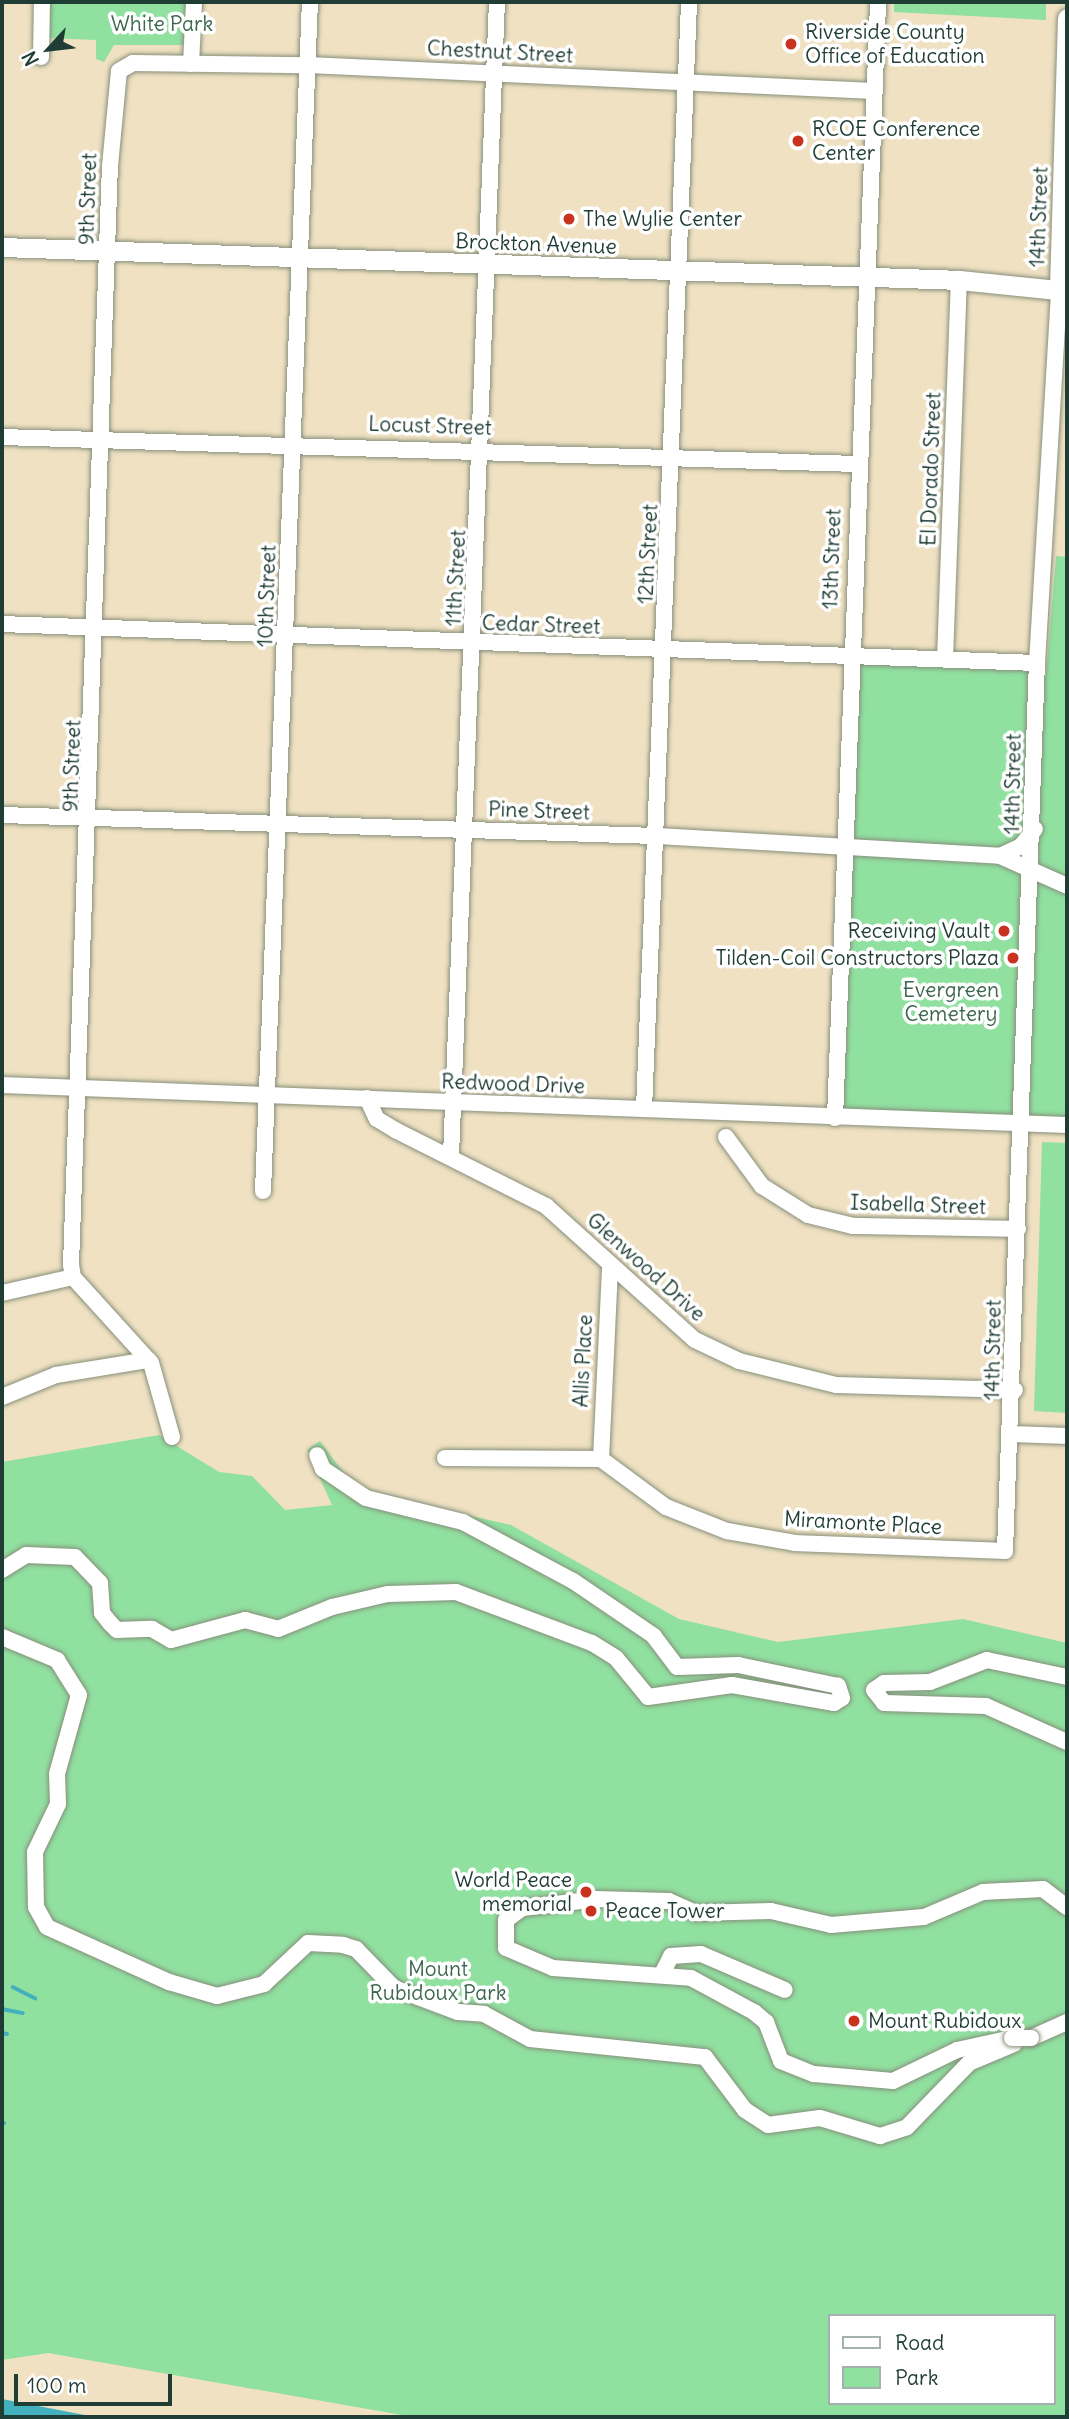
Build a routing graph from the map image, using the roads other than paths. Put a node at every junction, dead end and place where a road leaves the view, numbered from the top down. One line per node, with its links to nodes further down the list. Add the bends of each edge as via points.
1 (42, 2): 8 (street)
2 (194, 2): 9 (street)
3 (310, 2): 11 (street, 10th Street)
4 (496, 2): 12 (street, 11th Street)
5 (689, 2): 13 (street, 12th Street)
6 (878, 2): 14 (street, 13th Street)
7 (1067, 18): 22 (main road, 14th Street)
8 (41, 57)
9 (191, 64): 10 (street, Chestnut Street); 11 (street, Chestnut Street)
10 (125, 65): 16 (street, 9th Street, via 114,93)
11 (308, 65): 12 (street, Chestnut Street); 17 (street, 10th Street)
12 (494, 71): 13 (street, Chestnut Street); 18 (street, 11th Street)
13 (684, 82): 14 (street, Chestnut Street); 19 (street, 12th Street)
14 (874, 91): 20 (street, 13th Street)
15 (2, 247): 16 (main road, Brockton Avenue)
16 (107, 253): 17 (main road, Brockton Avenue); 24 (street, 9th Street)
17 (297, 259): 18 (main road, Brockton Avenue); 25 (street, 10th Street)
18 (489, 265): 19 (main road, Brockton Avenue); 26 (street, 11th Street)
19 (677, 272): 20 (main road, Brockton Avenue); 27 (street, 12th Street)
20 (869, 277): 21 (main road, Brockton Avenue); 28 (street, 13th Street)
21 (959, 281): 22 (main road, Brockton Avenue); 35 (street, El Dorado Street)
22 (1063, 290): 36 (street, 14th Street)
23 (2, 437): 24 (street, Locust Street)
24 (103, 441): 25 (street, Locust Street); 30 (street, 9th Street)
25 (294, 443): 26 (street, Locust Street); 31 (street, 10th Street)
26 (484, 449): 27 (street, Locust Street); 32 (street, 11th Street)
27 (674, 456): 28 (street, Locust Street); 33 (street, 12th Street)
28 (856, 464): 34 (street, 13th Street)
29 (2, 624): 30 (street, Cedar Street)
30 (98, 625): 31 (street, Cedar Street); 38 (street, 9th Street)
31 (286, 634): 32 (street, Cedar Street); 39 (street, 10th Street)
32 (474, 644): 33 (street, Cedar Street); 41 (street, 11th Street)
33 (664, 649): 34 (street, Cedar Street); 42 (street, 12th Street)
34 (849, 655): 35 (street, Cedar Street); 43 (street, 13th Street)
35 (945, 659): 36 (street, Cedar Street)
36 (1037, 663): 40 (street, 14th Street)
37 (2, 815): 38 (street, Pine Street)
38 (91, 818): 39 (street, Pine Street); 48 (street, 9th Street)
39 (279, 825): 41 (street, Pine Street); 49 (street, 10th Street)
40 (1035, 829): 44 (street, via 1021,846); 45 (street, 14th Street)
41 (468, 830): 42 (street, Pine Street); 51 (street, 11th Street)
42 (657, 836): 43 (street, Pine Street); 52 (street, 12th Street)
43 (846, 849): 44 (street, Pine Street); 53 (street, 13th Street)
44 (1000, 856): 45 (street, Pine Street)
45 (1034, 874): 46 (street, Pine Street); 54 (street, 14th Street)
46 (1067, 886)
47 (2, 1085): 48 (street, Redwood Drive)
48 (78, 1088): 49 (street, Redwood Drive); 61 (street, 9th Street)
49 (269, 1097): 50 (street, Redwood Drive); 58 (street, 10th Street)
50 (367, 1098): 51 (street, Redwood Drive); 57 (street, Glenwood Drive, via 377,1119)
51 (456, 1104): 52 (street, Redwood Drive); 57 (street, 11th Street)
52 (644, 1109): 53 (street, Redwood Drive)
53 (835, 1118): 54 (street, Redwood Drive)
54 (1024, 1124): 55 (street, Redwood Drive); 59 (street, 14th Street)
55 (1067, 1125)
56 (726, 1137): 59 (street, Isabella Street, via 762,1186 808,1215 853,1226)
57 (451, 1156): 60 (street, Glenwood Drive, via 546,1206)
58 (263, 1191)
59 (1018, 1230): 64 (street, 14th Street)
60 (610, 1265): 64 (street, Glenwood Drive, via 695,1340 783,1375 836,1385); 71 (street, Allis Place)
61 (73, 1277): 62 (street); 63 (street)
62 (2, 1293)
63 (149, 1360): 65 (street, via 56,1375); 68 (street, via 160,1381)
64 (1015, 1390): 66 (street, 14th Street)
65 (2, 1397)
66 (1013, 1434): 67 (street); 72 (street, 14th Street)
67 (1067, 1436)
68 (172, 1437)
69 (317, 1455): 73 (street, via 323,1469 366,1498 463,1522 573,1581 654,1636 677,1667 737,1665 838,1686 842,1698 834,1703 732,1685 648,1696 628,1670 592,1643 456,1592 388,1594 332,1607 278,1629 245,1620 171,1640 152,1629 117,1630 110,1623 100,1583 75,1557 26,1555)
70 (445, 1458): 71 (street)
71 (601, 1459): 72 (street, Miramonte Place, via 666,1507 727,1531 795,1543)
72 (1005, 1551)
73 (2, 1570)
74 (2, 1637): 81 (street, via 57,1660 79,1695 57,1774 58,1804 35,1852 36,1907 47,1927 169,1982 217,1996 264,1984 308,1943 343,1945 365,1957 394,1988 458,2012 484,2014 530,2039 705,2057 740,2105 768,2125 820,2118 880,2136 907,2127 968,2063)
75 (1067, 1676): 76 (street, via 987,1660 930,1682 884,1683 874,1690 884,1703 986,1706)
76 (1067, 1742)
77 (1067, 1907): 78 (street, via 1043,1889 983,1892 924,1917 831,1925 771,1910 696,1913 669,1901 592,1900 522,1908 506,1920 506,1948 553,1968)
78 (663, 1972): 79 (street, via 671,1956 701,1954); 81 (street, via 691,1978 754,2012 766,2021 781,2061 814,2074 893,2081 957,2050)
79 (785, 1990)
80 (1063, 2020): 81 (street)
81 (1020, 2039)

